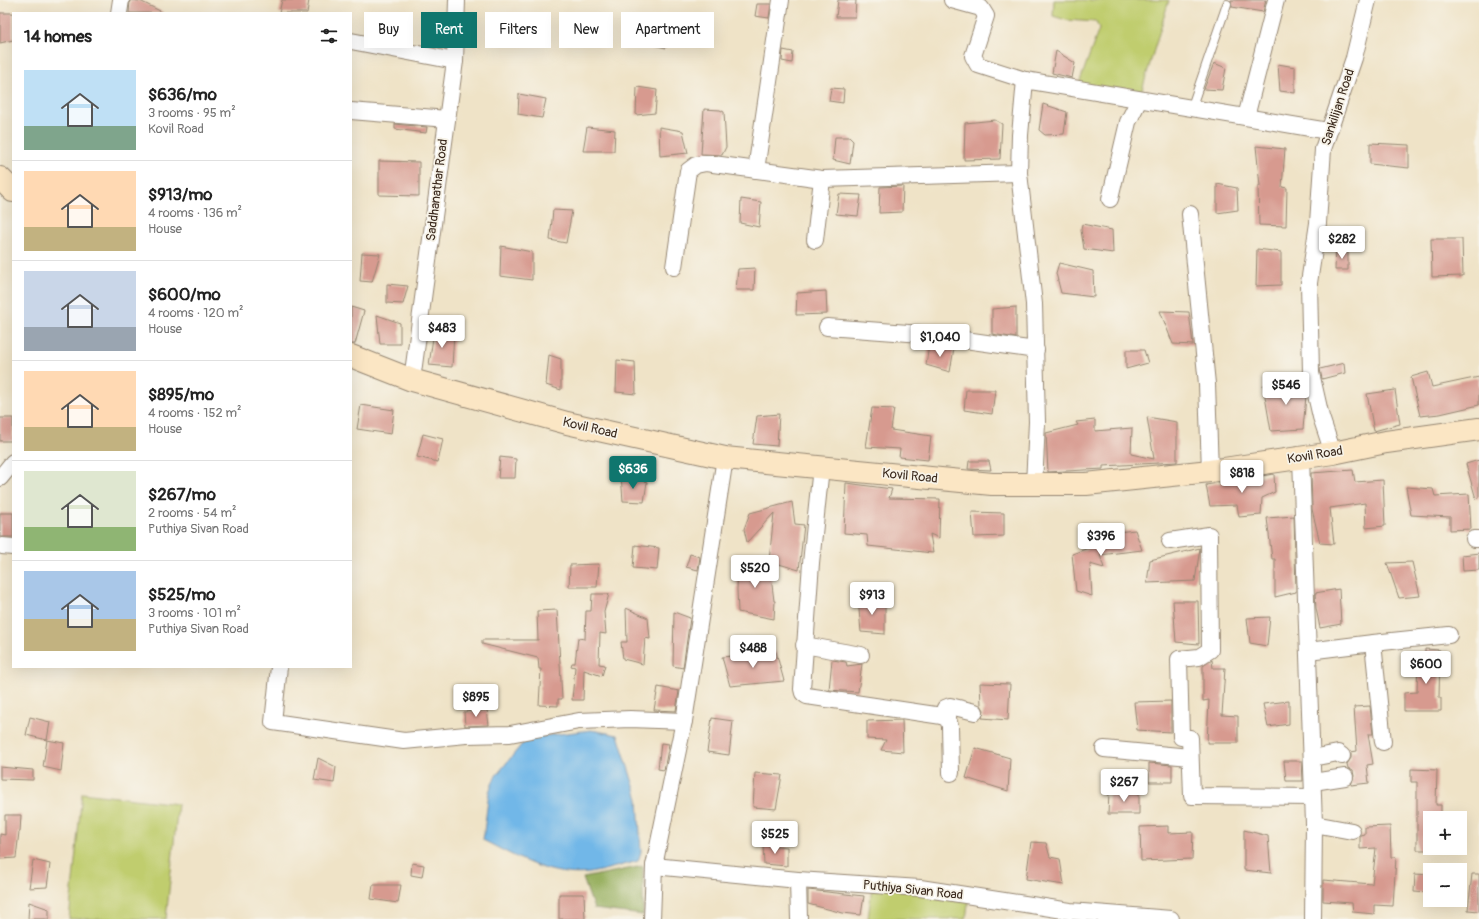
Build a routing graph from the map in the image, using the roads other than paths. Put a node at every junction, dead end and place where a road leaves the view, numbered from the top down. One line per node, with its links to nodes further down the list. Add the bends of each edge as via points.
1 (121, 0): 9 (street)
2 (457, 0): 12 (street, Saddhanathar Road)
3 (781, 0): 20 (street)
4 (952, 0): 10 (street, via 981,8)
5 (990, 0): 10 (street)
6 (1276, 0): 17 (street)
7 (1368, 0): 19 (street, Sankilijan Road, via 1354,58)
8 (1227, 4): 15 (lane)
9 (119, 12)
10 (986, 16): 13 (street, via 973,56 978,65)
11 (352, 41): 12 (street)
12 (455, 61): 18 (street, Saddhanathar Road)
13 (1025, 80): 14 (street); 21 (street)
14 (1139, 100): 15 (street); 25 (street, via 1128,122)
15 (1191, 109): 17 (street)
16 (352, 111): 18 (street)
17 (1246, 117): 19 (street)
18 (447, 119): 32 (street, Saddhanathar Road)
19 (1328, 131): 34 (street, Sankilijan Road, via 1323,148 1318,223 1309,283 1310,354 1311,373 1321,417)
20 (756, 170): 23 (street); 28 (street, via 706,163 696,165 688,171)
21 (1019, 173): 23 (street); 30 (street, via 1034,304)
22 (0, 178): 24 (street)
23 (822, 179): 27 (street)
24 (12, 190)
25 (1110, 199)
26 (1190, 214): 39 (street, via 1207,384)
27 (815, 240)
28 (674, 267)
29 (827, 327): 30 (street, via 922,334)
30 (1036, 350): 41 (street, via 1037,422)
31 (352, 356): 32 (street, Kovil Road)
32 (412, 380): 35 (street, Kovil Road, via 567,423)
33 (1479, 429): 34 (street, Kovil Road, via 1386,442)
34 (1333, 453): 36 (street, Kovil Road)
35 (725, 458): 38 (street, Kovil Road); 51 (street)
36 (1301, 458): 39 (street, Kovil Road); 46 (street)
37 (12, 463): 40 (street)
38 (821, 467): 41 (street, Kovil Road, via 992,484); 45 (street)
39 (1210, 471): 41 (street, Kovil Road, via 1086,484)
40 (0, 478)
41 (1034, 485)
42 (1170, 541): 55 (street, via 1209,535 1210,650 1199,657 1179,659 1181,737 1190,738)
43 (1449, 635): 44 (street)
44 (1373, 643): 46 (street); 52 (street)
45 (804, 645): 47 (street); 50 (street, via 802,688 806,696)
46 (1308, 651): 56 (street)
47 (861, 655)
48 (279, 668): 51 (street, via 273,722 404,741 510,734 579,721)
49 (975, 712): 50 (street, via 950,706 945,708)
50 (942, 716): 57 (street, via 948,719 950,726)
51 (684, 721): 62 (street)
52 (1383, 742)
53 (1104, 749): 55 (street)
54 (1342, 756): 56 (street, via 1338,753)
55 (1190, 757): 59 (street, via 1192,796)
56 (1312, 758): 59 (street)
57 (951, 773)
58 (1345, 777): 59 (street)
59 (1313, 789): 60 (street)
60 (1314, 824): 61 (street); 67 (street)
61 (1352, 831)
62 (654, 866): 63 (street, Puthiya Sivan Road); 64 (street)
63 (798, 880): 65 (street); 66 (street, Puthiya Sivan Road, via 920,888 1070,911)
64 (652, 919)
65 (799, 919)
66 (1171, 919)
67 (1313, 919)

